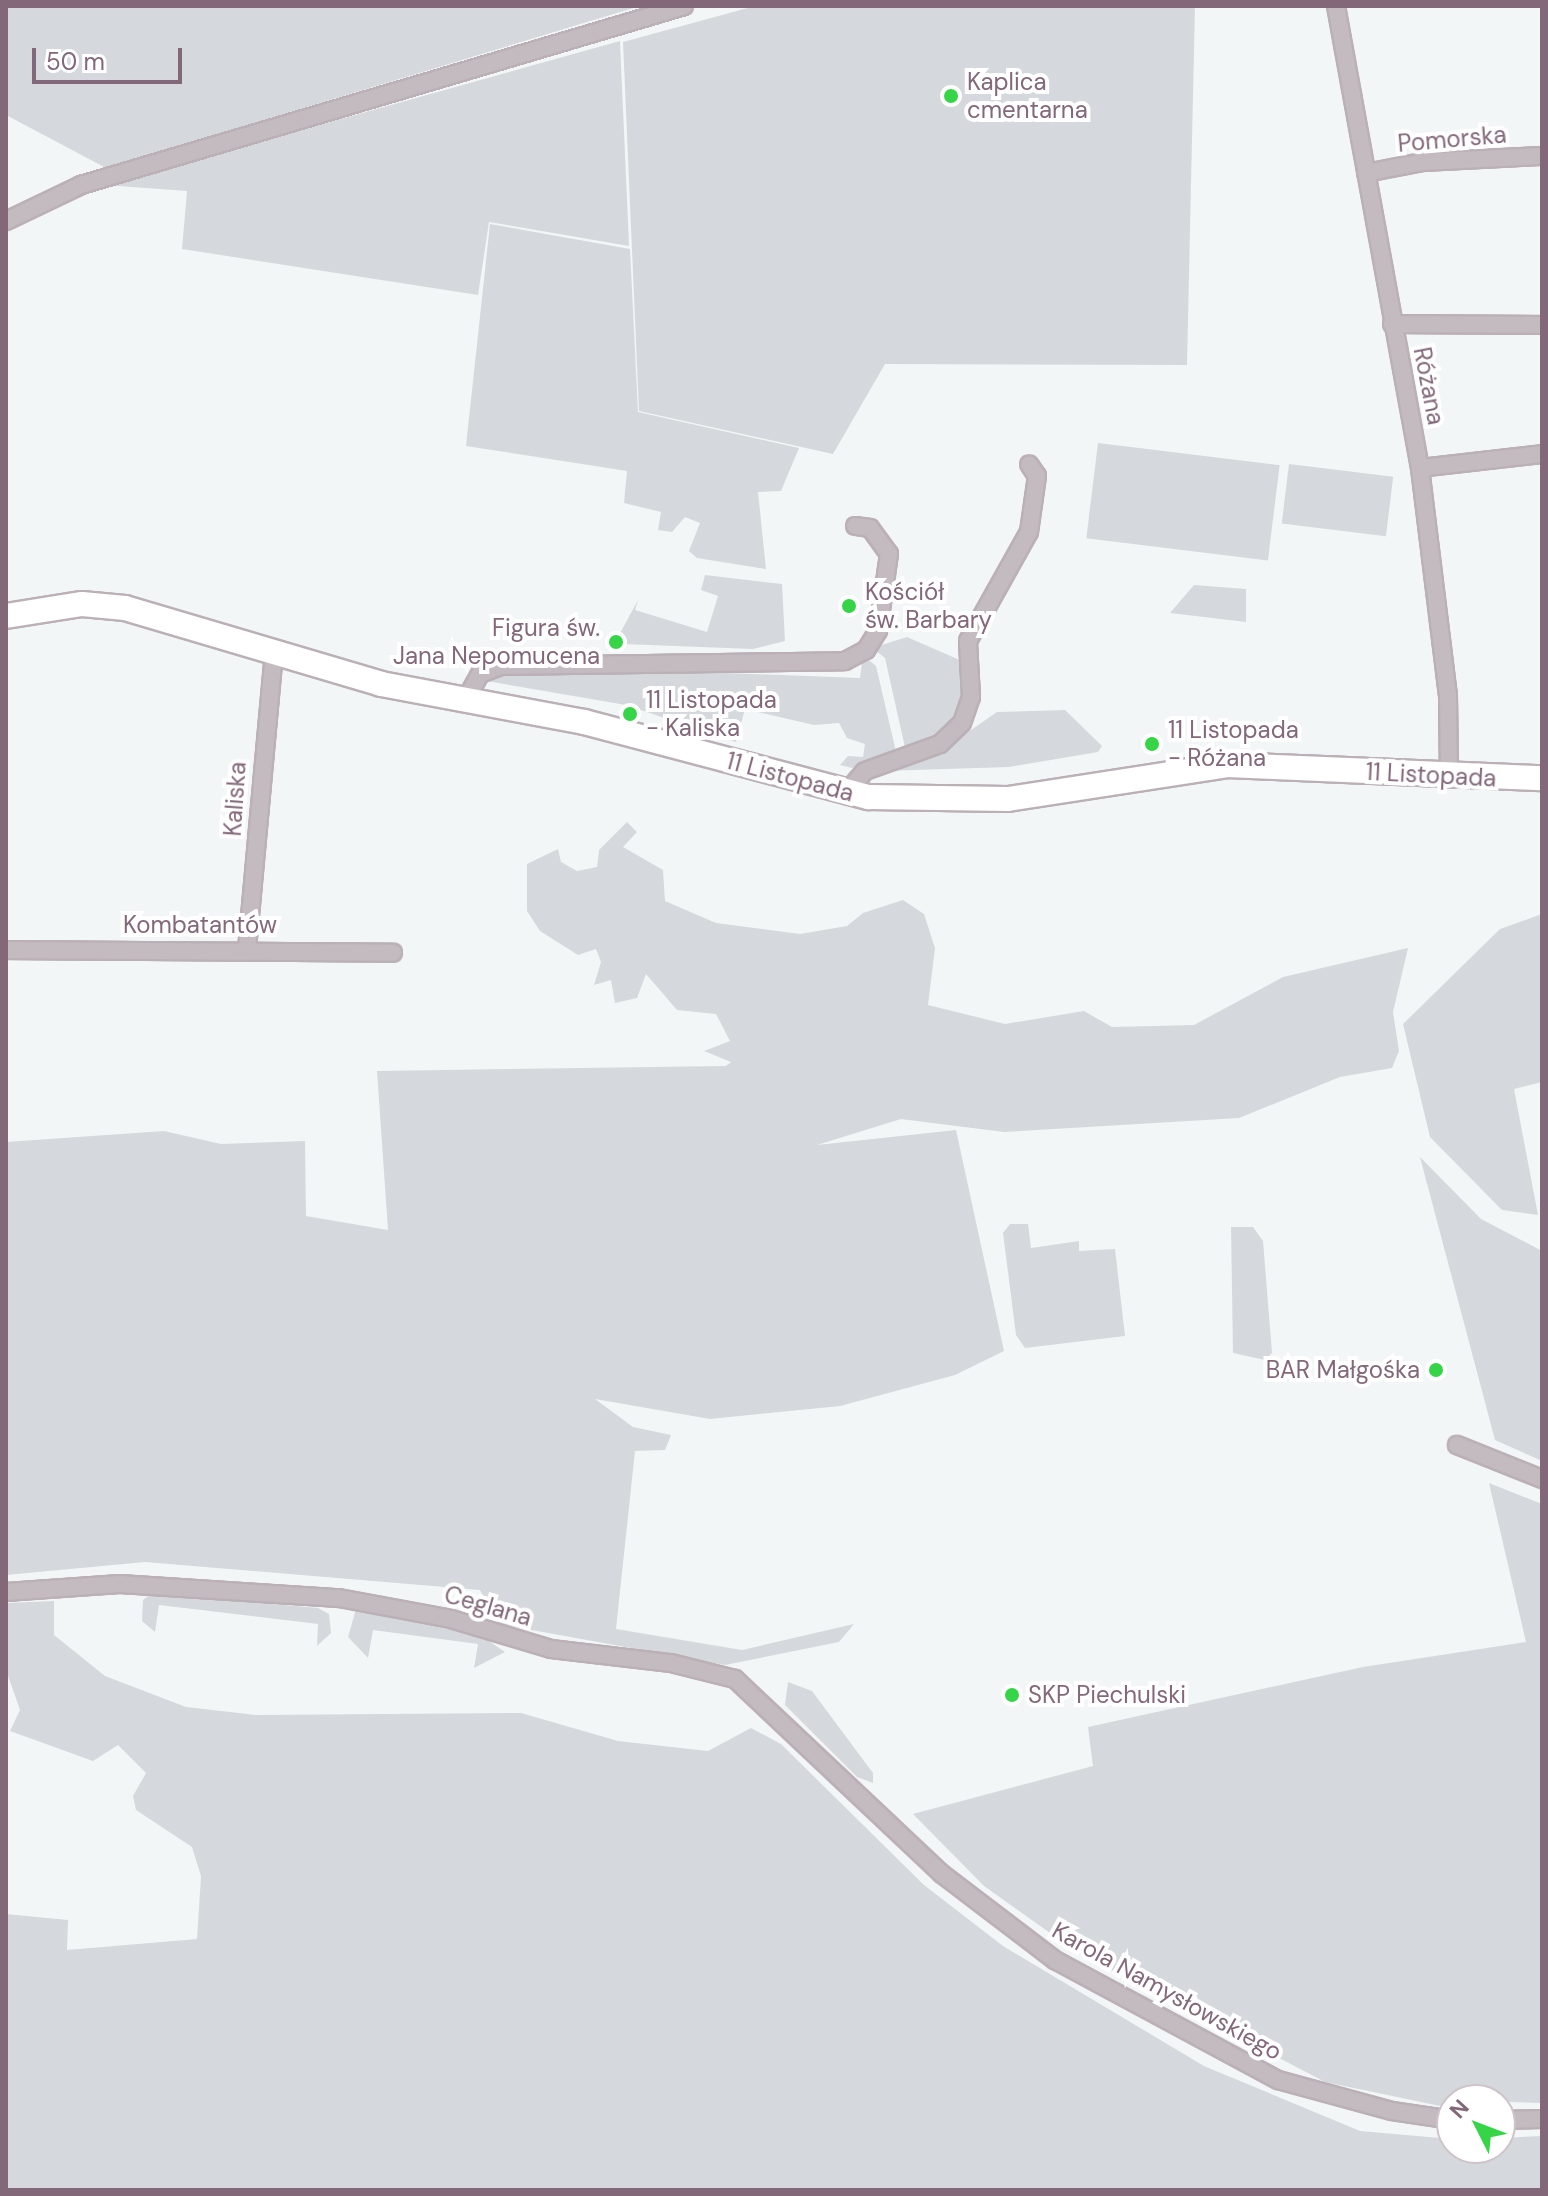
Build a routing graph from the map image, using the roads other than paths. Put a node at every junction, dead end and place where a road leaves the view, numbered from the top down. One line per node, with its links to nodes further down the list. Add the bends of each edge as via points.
1 (684, 6): 5 (street, via 81,185)
2 (1336, 6): 4 (street, Różana)
3 (1542, 156): 4 (street, Pomorska, via 1422,162)
4 (1366, 173): 6 (street, Różana)
5 (6, 221)
6 (1392, 324): 7 (street); 10 (street, Różana)
7 (1542, 325)
8 (1542, 454): 10 (street)
9 (1029, 464): 17 (street, via 1037,476 1029,532 968,641 971,697 962,723 940,744 865,771)
10 (1420, 468): 16 (street, Różana, via 1448,695)
11 (855, 526): 14 (street, via 870,528 889,554 878,631 866,650 845,661 515,665 480,674)
12 (6, 616): 13 (main road, 11 Listopada, via 82,604 125,608)
13 (274, 653): 14 (main road, 11 Listopada); 18 (street, Kaliska)
14 (465, 701): 17 (main road, 11 Listopada, via 654,739)
15 (1542, 778): 16 (main road, 11 Listopada)
16 (1449, 779): 17 (main road, 11 Listopada, via 1227,765 1008,799)
17 (845, 794)
18 (247, 949): 19 (street, Kombatantów); 20 (street, Kombatantów)
19 (6, 950)
20 (393, 953)
21 (1457, 1445): 22 (street)
22 (1542, 1479)
23 (6, 1592): 24 (street, Ceglana, via 120,1584 339,1598 451,1619 551,1649 671,1663 735,1679)
24 (896, 1831): 25 (street, Karola Namysłowskiego, via 1011,1930 1232,2058 1321,2094)
25 (1436, 2117)
26 (1542, 2119): 27 (street)
27 (1516, 2120)

